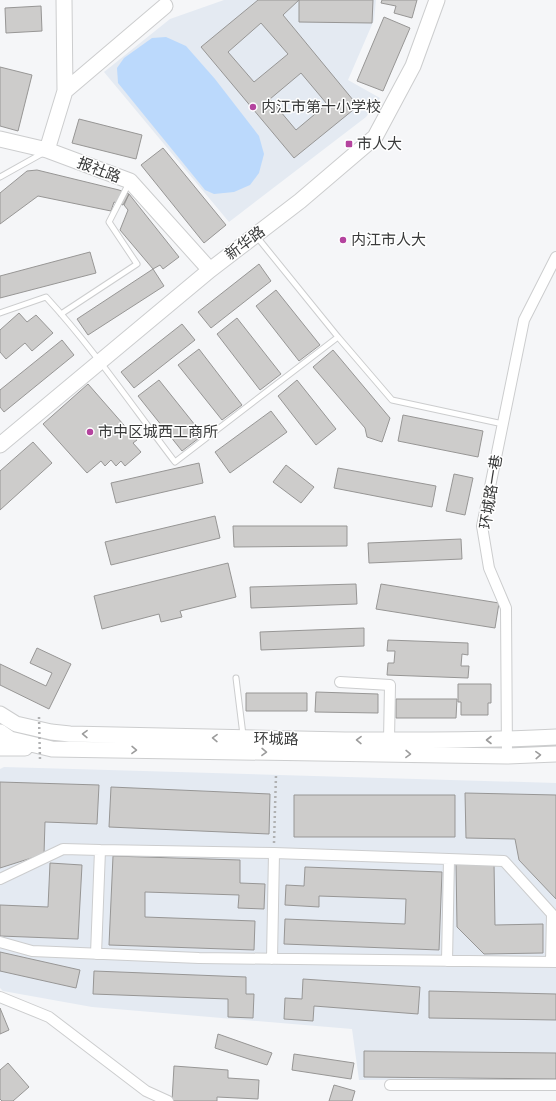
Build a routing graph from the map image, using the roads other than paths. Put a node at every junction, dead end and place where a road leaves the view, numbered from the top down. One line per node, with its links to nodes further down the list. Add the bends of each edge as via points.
1 (64, 0): 4 (street)
2 (437, 0): 9 (street, 新华路, via 413,66 375,136 300,201)
3 (165, 6): 4 (street)
4 (65, 91): 6 (street)
5 (0, 139): 6 (street, 报社路)
6 (47, 150): 7 (lane); 8 (street, 报社路)
7 (0, 177)
8 (130, 181): 11 (street, 报社路); 13 (lane, via 109,222 137,264)
9 (255, 235): 11 (street, 新华路); 14 (lane)
10 (556, 258): 16 (street, 环城路一巷, via 524,320)
11 (210, 270): 15 (street, 新华路)
12 (0, 313): 13 (lane, via 46,297)
13 (61, 314): 15 (lane)
14 (338, 337): 15 (lane, via 175,462); 16 (lane, via 392,400)
15 (99, 362): 17 (street, 新华路)
16 (503, 424): 26 (street, 环城路一巷, via 482,526 489,568 506,608)
17 (0, 445)
18 (236, 678): 24 (lane)
19 (340, 682): 25 (street, via 390,685)
20 (0, 714): 22 (street, 环城路, via 16,724)
21 (0, 732): 22 (street); 29 (street, 环城路, via 10,739)
22 (51, 732): 24 (street, 环城路, one-way to 22)
23 (556, 737): 26 (street, 环城路)
24 (243, 738): 25 (street, 环城路, one-way to 24)
25 (389, 740): 26 (street, 环城路, one-way to 25)
26 (507, 740): 31 (street, 环城路一巷)
27 (0, 745): 29 (street)
28 (0, 748): 29 (street)
29 (52, 749): 31 (street, 环城路, one-way to 31)
30 (556, 754): 31 (street, 环城路, one-way to 30)
31 (507, 756)
32 (100, 850): 33 (street); 35 (street, via 63,849); 37 (street)
33 (274, 853): 34 (street); 38 (street)
34 (449, 859): 39 (street); 40 (street, via 504,861 552,914)
35 (0, 880)
36 (0, 942): 37 (street, via 32,951)
37 (96, 954): 38 (street)
38 (272, 959): 39 (street)
39 (447, 961): 40 (street)
40 (554, 962)
41 (0, 997): 44 (street, via 49,1017 146,1091)
42 (390, 1085): 43 (street)
43 (556, 1085)
44 (168, 1101)

